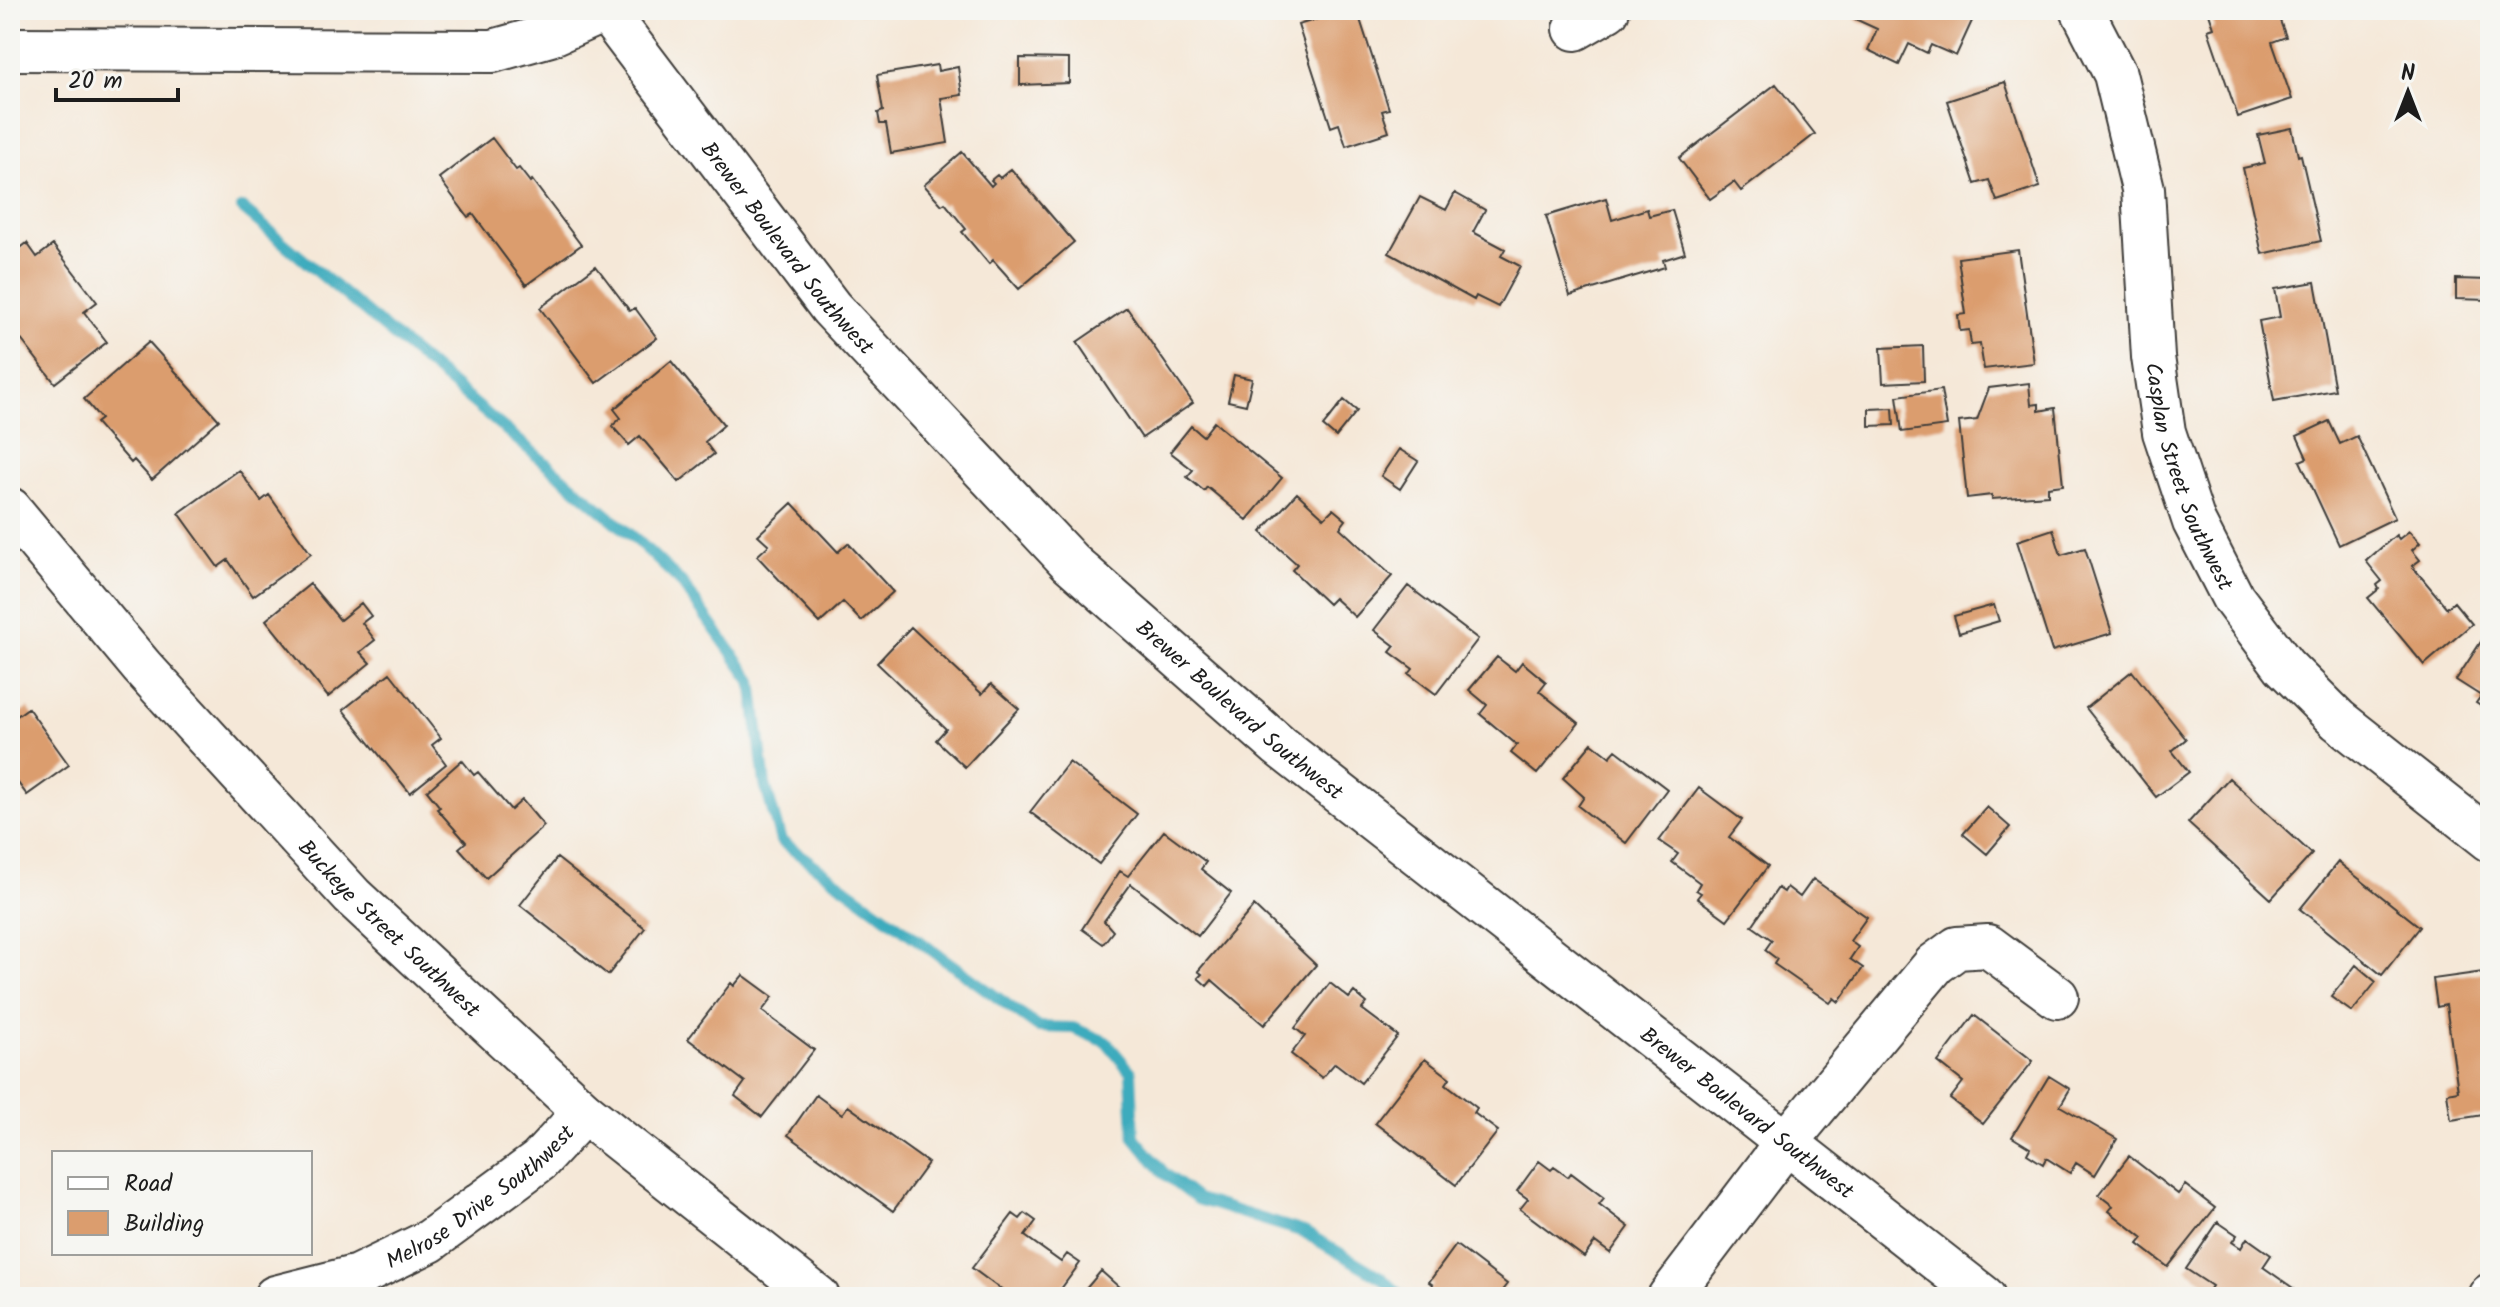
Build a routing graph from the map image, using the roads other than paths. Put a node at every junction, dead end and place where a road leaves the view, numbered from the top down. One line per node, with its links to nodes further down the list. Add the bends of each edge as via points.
1 (605, 10): 3 (street, via 550,35 493,51); 8 (street, Brewer Boulevard Southwest, via 831,308 1070,562 1279,746)
2 (2082, 10): 5 (street, Casplan Street Southwest, via 2115,74 2143,189 2164,432 2194,522 2233,598 2284,666 2338,720)
3 (10, 49)
4 (10, 509): 7 (street, Buckeye Street Southwest, via 142,667 352,896)
5 (2490, 840)
6 (2057, 997): 8 (street, via 1988,946 1957,948 1935,964)
7 (584, 1112): 9 (street, Melrose Drive Southwest, via 539,1161 430,1241 358,1276); 10 (street, Buckeye Street Southwest)
8 (1786, 1143): 11 (street); 12 (street, Brewer Boulevard Southwest)
9 (275, 1297)
10 (818, 1297)
11 (1669, 1297)
12 (1984, 1297)

